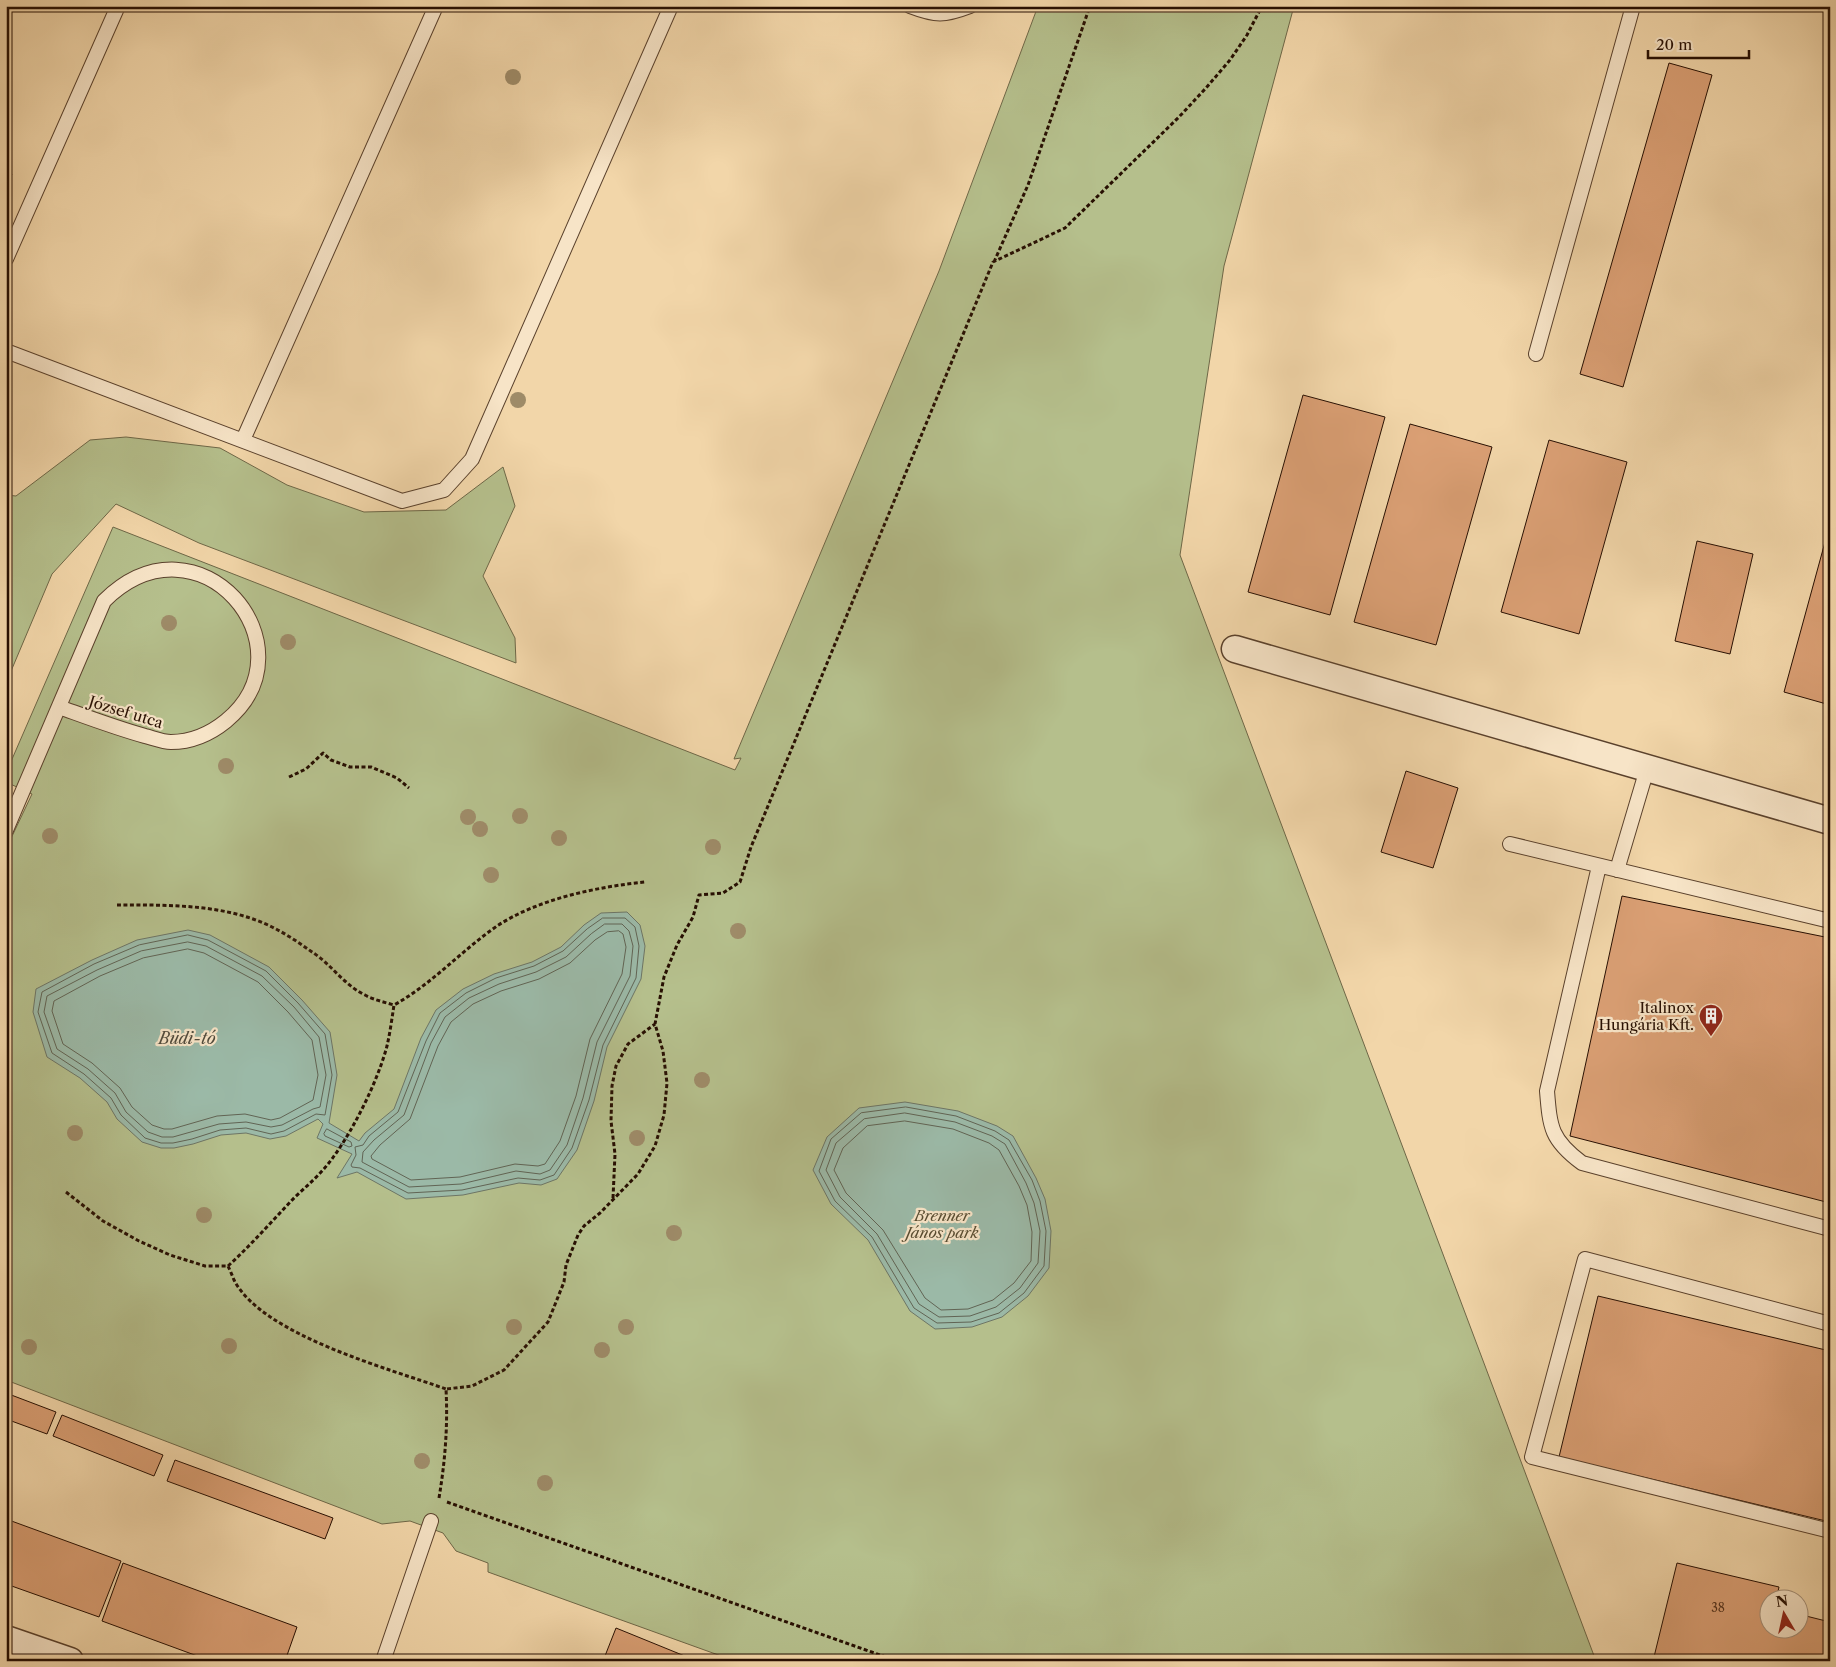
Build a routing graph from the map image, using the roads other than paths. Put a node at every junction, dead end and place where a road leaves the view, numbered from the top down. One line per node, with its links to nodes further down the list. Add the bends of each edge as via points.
1 (118, 6): 7 (lane)
2 (436, 6): 10 (lane)
3 (670, 6): 10 (lane, via 472,459 444,490 402,501)
4 (910, 6): 5 (lane, via 929,14 950,14)
5 (970, 6)
6 (1633, 6): 9 (lane)
7 (6, 259)
8 (6, 351): 10 (lane)
9 (1536, 354)
10 (242, 440)
11 (1235, 649): 13 (street)
12 (59, 707): 12 (lane, József utca, via 104,601 134,577 173,569 192,571 210,578 240,603 257,638 256,677 248,697 238,711 207,734 188,741 169,742 131,732); 15 (lane, József utca)
13 (1647, 769): 14 (street); 18 (lane)
14 (1830, 821)
15 (6, 830)
16 (1510, 844): 17 (lane)
17 (1599, 866): 18 (lane); 20 (lane, via 1547,1091 1554,1135 1567,1152 1582,1163)
18 (1617, 870): 19 (lane)
19 (1830, 921)
20 (1830, 1229)
21 (1830, 1324): 23 (lane, via 1585,1259 1532,1457)
22 (431, 1521): 26 (lane)
23 (1830, 1531)
24 (6, 1639): 25 (street)
25 (70, 1661)
26 (382, 1661)

